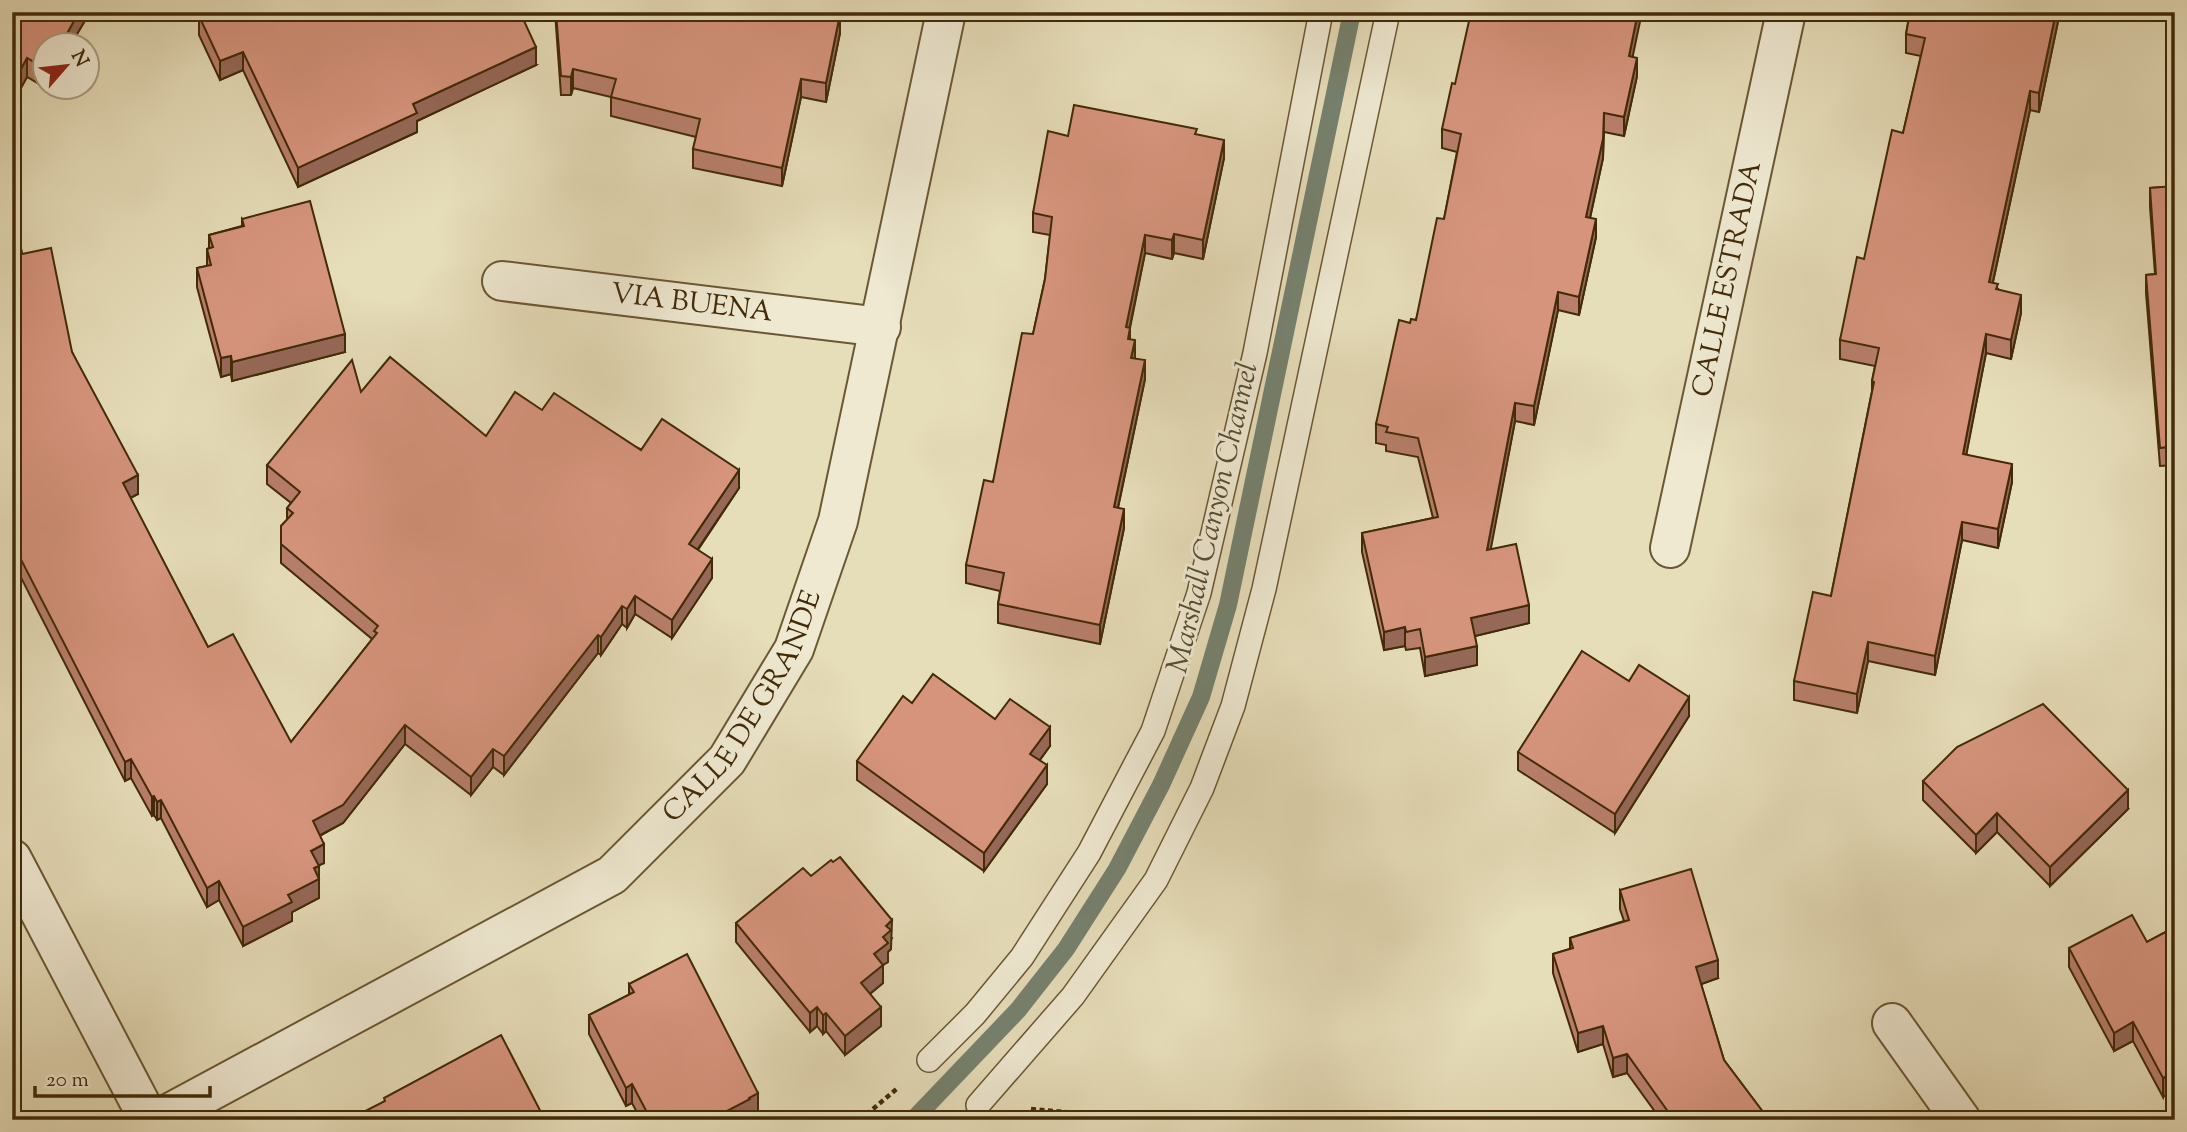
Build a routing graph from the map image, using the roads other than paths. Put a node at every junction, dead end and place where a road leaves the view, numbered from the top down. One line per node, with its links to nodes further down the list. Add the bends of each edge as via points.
1 (946, 12): 6 (street, CALLE DE GRANDE)
2 (1321, 12): 10 (lane, via 1255,353 1199,593 1153,732 1090,853 1022,957)
3 (1388, 12): 11 (lane, via 1264,589 1233,706 1202,788 1156,880 1073,996)
4 (1786, 12): 7 (street, CALLE ESTRADA)
5 (502, 281): 6 (street, VIA BUENA)
6 (881, 327): 13 (street, CALLE DE GRANDE, via 838,521 794,649 727,760 612,875)
7 (1670, 548)
8 (12, 859): 12 (street)
9 (1892, 1023): 14 (street)
10 (929, 1060)
11 (978, 1105)
12 (149, 1120)
13 (157, 1120)
14 (1961, 1120)

